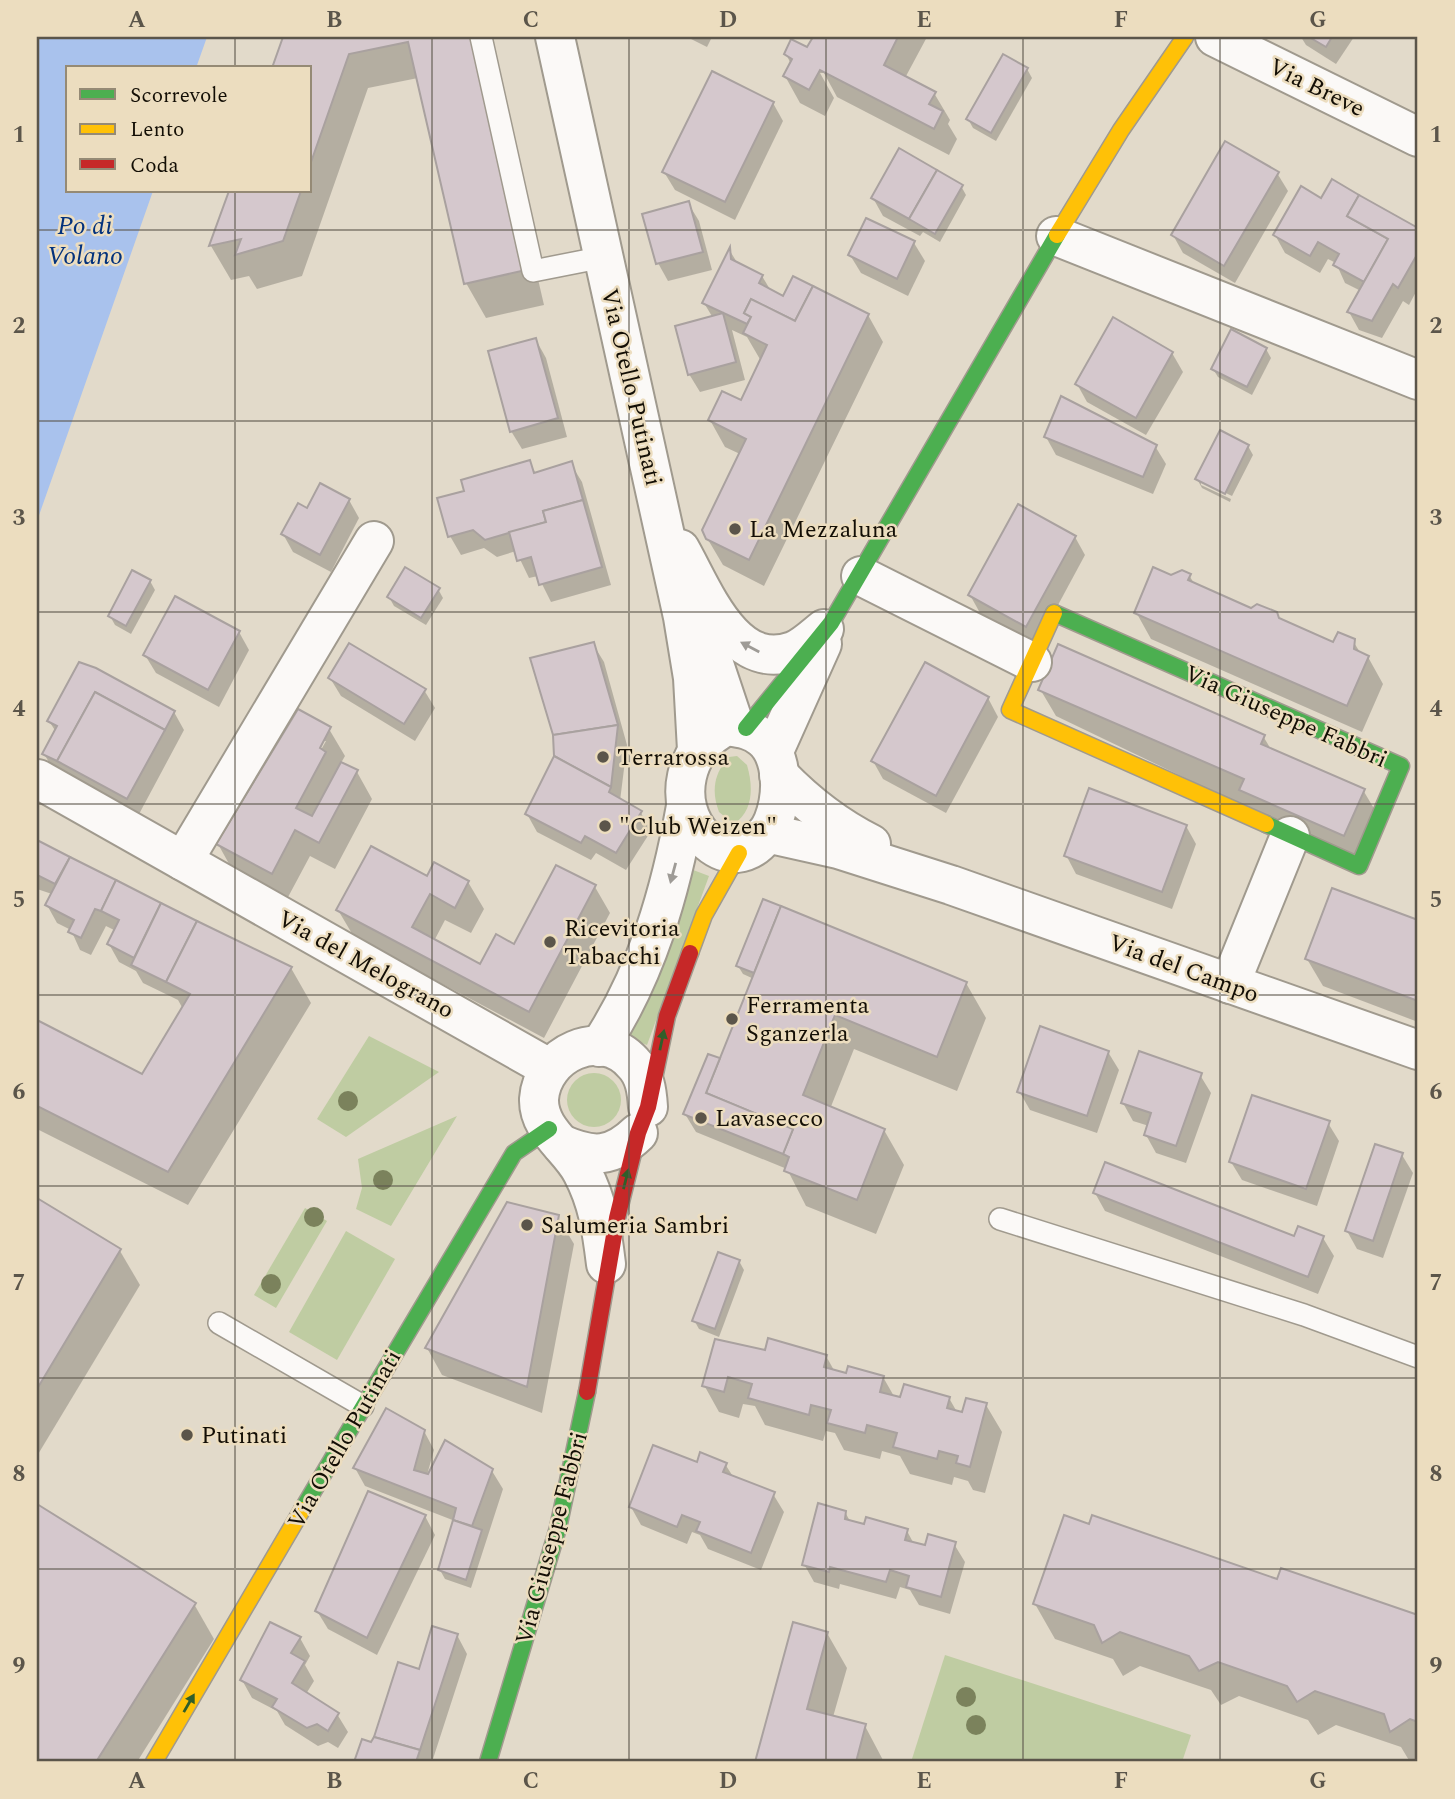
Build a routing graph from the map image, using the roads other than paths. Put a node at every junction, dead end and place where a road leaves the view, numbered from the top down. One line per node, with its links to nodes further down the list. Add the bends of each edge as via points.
1 (481, 37): 7 (lane, Via Otello Putinati, via 533,271)
2 (555, 37): 7 (street, Via Otello Putinati)
3 (1185, 37): 6 (street, Via Giuseppe Fabbri)
4 (1215, 37): 5 (street, Via Breve)
5 (1418, 137)
6 (1056, 236): 8 (street); 11 (street, Via Giuseppe Fabbri)
7 (604, 257): 9 (street, Via Otello Putinati)
8 (1418, 380)
9 (661, 517): 12 (street, Via Giuseppe Fabbri, one-way to 9, via 796,651 776,655 748,647 724,626); 14 (street, Via Otello Putinati, via 717,667); 15 (street, Via Otello Putinati, via 692,665)
10 (374, 541): 20 (street)
11 (861, 576): 12 (street, Via Giuseppe Fabbri); 13 (street)
12 (831, 623): 14 (street, Via Giuseppe Fabbri)
13 (1032, 662): 18 (street, Via Giuseppe Fabbri, via 1010,710); 18 (street, Via Giuseppe Fabbri, via 1054,612 1401,766 1359,866)
14 (759, 745): 15 (street, via 727,726 712,733); 19 (street, Via Giuseppe Fabbri, via 781,794 775,815); 21 (street, Via del Campo, via 806,803 841,829)
15 (697, 750): 17 (street, via 685,784)
16 (38, 779): 20 (street, Via del Melograno)
17 (686, 806): 19 (street, via 694,828 710,844 727,852); 23 (street, one-way to 23, via 677,855 646,957)
18 (1290, 836): 22 (street)
19 (752, 843): 21 (street, Via del Campo, via 838,849); 26 (street, Via Giuseppe Fabbri, one-way to 19, via 683,967 704,915)
20 (183, 861): 25 (street, Via del Melograno)
21 (951, 885): 22 (street, Via del Campo)
22 (1230, 984): 24 (street, Via del Campo)
23 (599, 1046): 25 (street, via 573,1049); 26 (street, Via Giuseppe Fabbri, via 620,1052 646,1084)
24 (1418, 1051)
25 (549, 1068): 27 (street, Via Giuseppe Fabbri, via 539,1103 544,1124)
26 (643, 1120): 27 (street, via 627,1144 610,1153 585,1154); 29 (street, Via Giuseppe Fabbri, one-way to 26)
27 (555, 1137): 29 (street, Via Giuseppe Fabbri, via 581,1169 600,1215); 32 (street, Via Otello Putinati, via 514,1153)
28 (1000, 1219): 31 (lane)
29 (606, 1270): 34 (street, Via Giuseppe Fabbri, via 577,1448 558,1528)
30 (219, 1323): 32 (lane)
31 (1418, 1356)
32 (363, 1406): 33 (street, Via Otello Putinati, one-way to 32)
33 (155, 1762)
34 (488, 1762)

